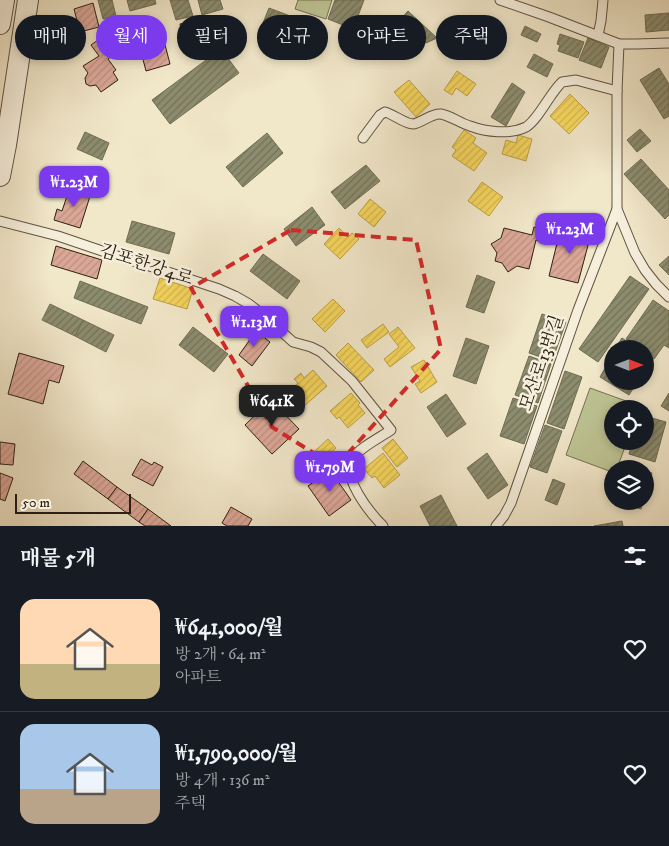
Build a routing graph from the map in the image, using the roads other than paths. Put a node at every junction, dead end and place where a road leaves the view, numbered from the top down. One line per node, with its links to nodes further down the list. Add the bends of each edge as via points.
1 (4, 0): 5 (street)
2 (28, 0): 11 (street)
3 (500, 0): 6 (lane)
4 (603, 0): 6 (lane)
5 (0, 24)
6 (598, 35): 8 (lane)
7 (669, 43): 8 (lane)
8 (619, 44): 9 (lane)
9 (616, 91): 10 (lane, via 576,80 562,82 532,122 510,131 486,130 440,114 414,124 385,112); 12 (lane)
10 (363, 138)
11 (0, 176)
12 (617, 209): 14 (lane, via 645,270); 16 (lane, 모산로13번길, via 511,503)
13 (0, 221): 15 (lane, 김포한강4로, via 58,236 235,296 262,314 293,342 321,352 352,382 391,430 358,452 350,470 361,497)
14 (669, 297)
15 (383, 526)
16 (496, 526)

